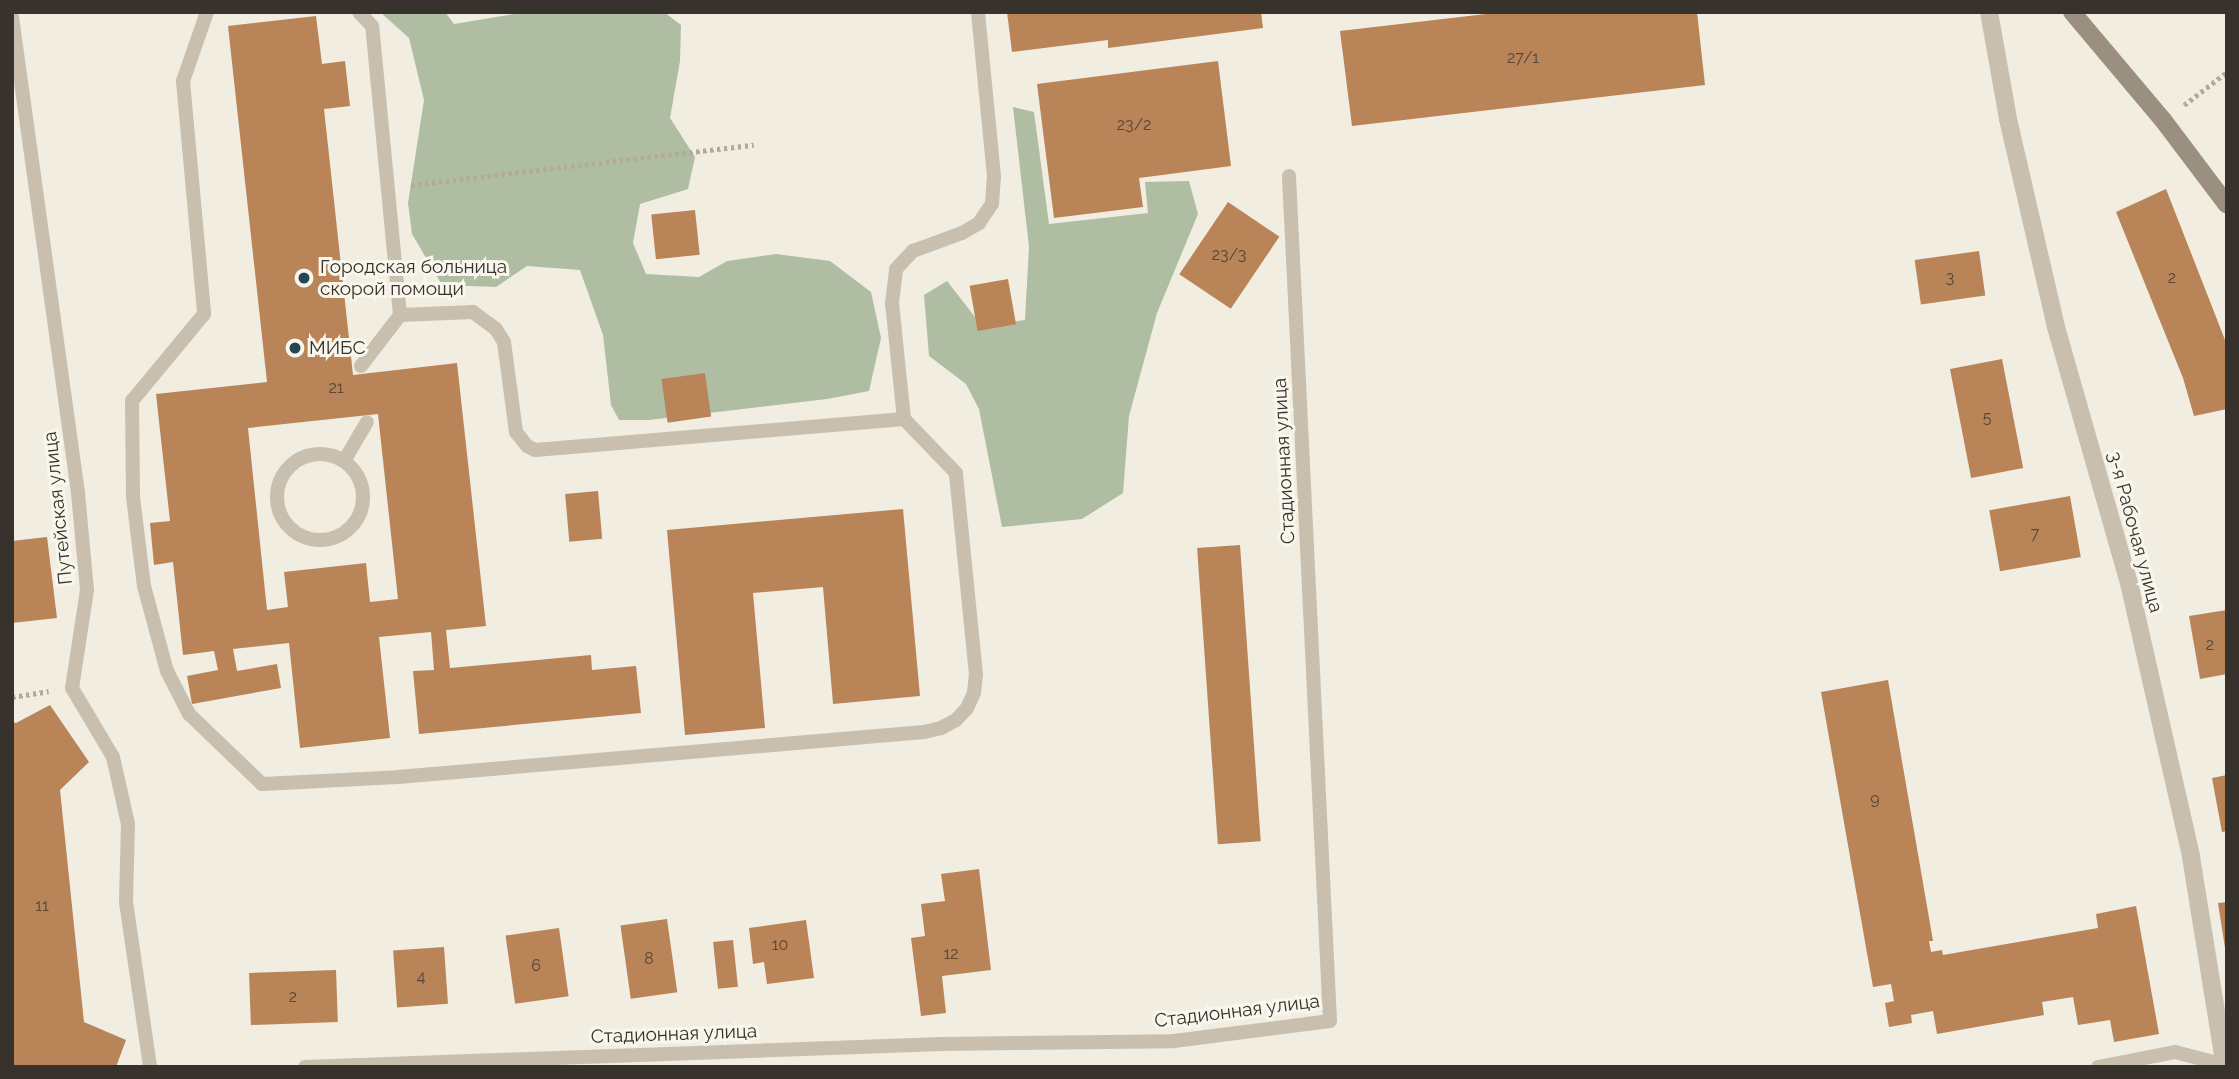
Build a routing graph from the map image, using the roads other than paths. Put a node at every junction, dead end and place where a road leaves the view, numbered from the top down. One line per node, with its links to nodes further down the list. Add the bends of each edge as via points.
1 (207, 12): 11 (lane, via 183,80 204,314 132,401 133,497 144,586 167,671 189,714 262,784 398,777 925,732 948,724 967,708 976,676 956,473)
2 (359, 12): 9 (lane, via 372,26)
3 (978, 12): 11 (lane, via 994,176 992,204 979,223 913,251 895,269 892,303)
4 (1989, 12): 14 (street, 3-я Рабочая улица, via 2008,119 2056,327 2130,583 2182,818)
5 (2072, 12): 8 (street)
6 (12, 17): 15 (lane, Путейская улица, via 88,590 72,688 113,757 128,824 126,902)
7 (1289, 176): 16 (lane, Стадионная улица, via 1330,1021 1174,1041 942,1044)
8 (2227, 205)
9 (400, 315): 10 (lane); 11 (lane, via 473,312 496,329 503,342 516,432 535,450)
10 (361, 366)
11 (904, 419)
12 (367, 422): 13 (lane)
13 (344, 461): 13 (lane, via 324,454 303,457 282,475 276,503 281,517 301,537 329,540 353,525 361,512 361,484)
14 (2225, 1066): 17 (lane, via 2175,1052)
15 (150, 1067)
16 (306, 1067)
17 (2098, 1067)

